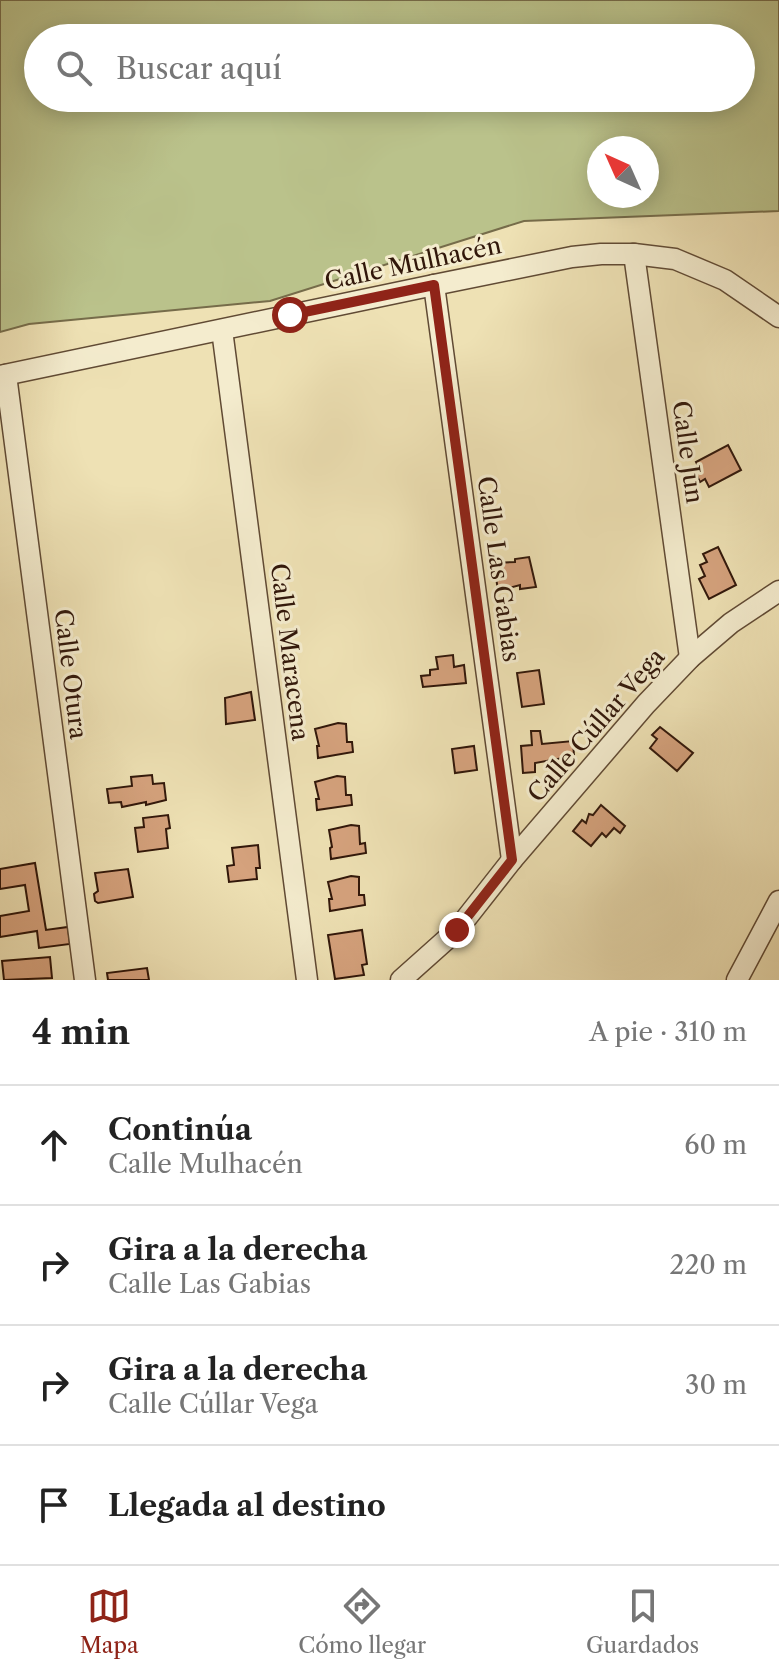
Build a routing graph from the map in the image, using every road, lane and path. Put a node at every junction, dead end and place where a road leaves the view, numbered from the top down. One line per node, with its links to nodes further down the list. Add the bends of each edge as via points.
1 (634, 254): 2 (street, Calle Mulhacén, via 572,257); 3 (street, Calle Mulhacén, via 675,259 725,280); 7 (street, Calle Jun)
2 (434, 285): 4 (street, Calle Mulhacén); 8 (street, Calle Las Gabias)
3 (779, 317)
4 (222, 330): 5 (street, Calle Mulhacén); 11 (street, Calle Maracena)
5 (3, 375): 10 (street, Calle Otura)
6 (779, 591): 7 (street, Calle Cúllar Vega)
7 (690, 658): 8 (street, Calle Cúllar Vega)
8 (512, 860): 12 (street, Calle Cúllar Vega, via 457,930)
9 (779, 901): 13 (street)
10 (85, 980)
11 (307, 980)
12 (401, 980)
13 (737, 980)

